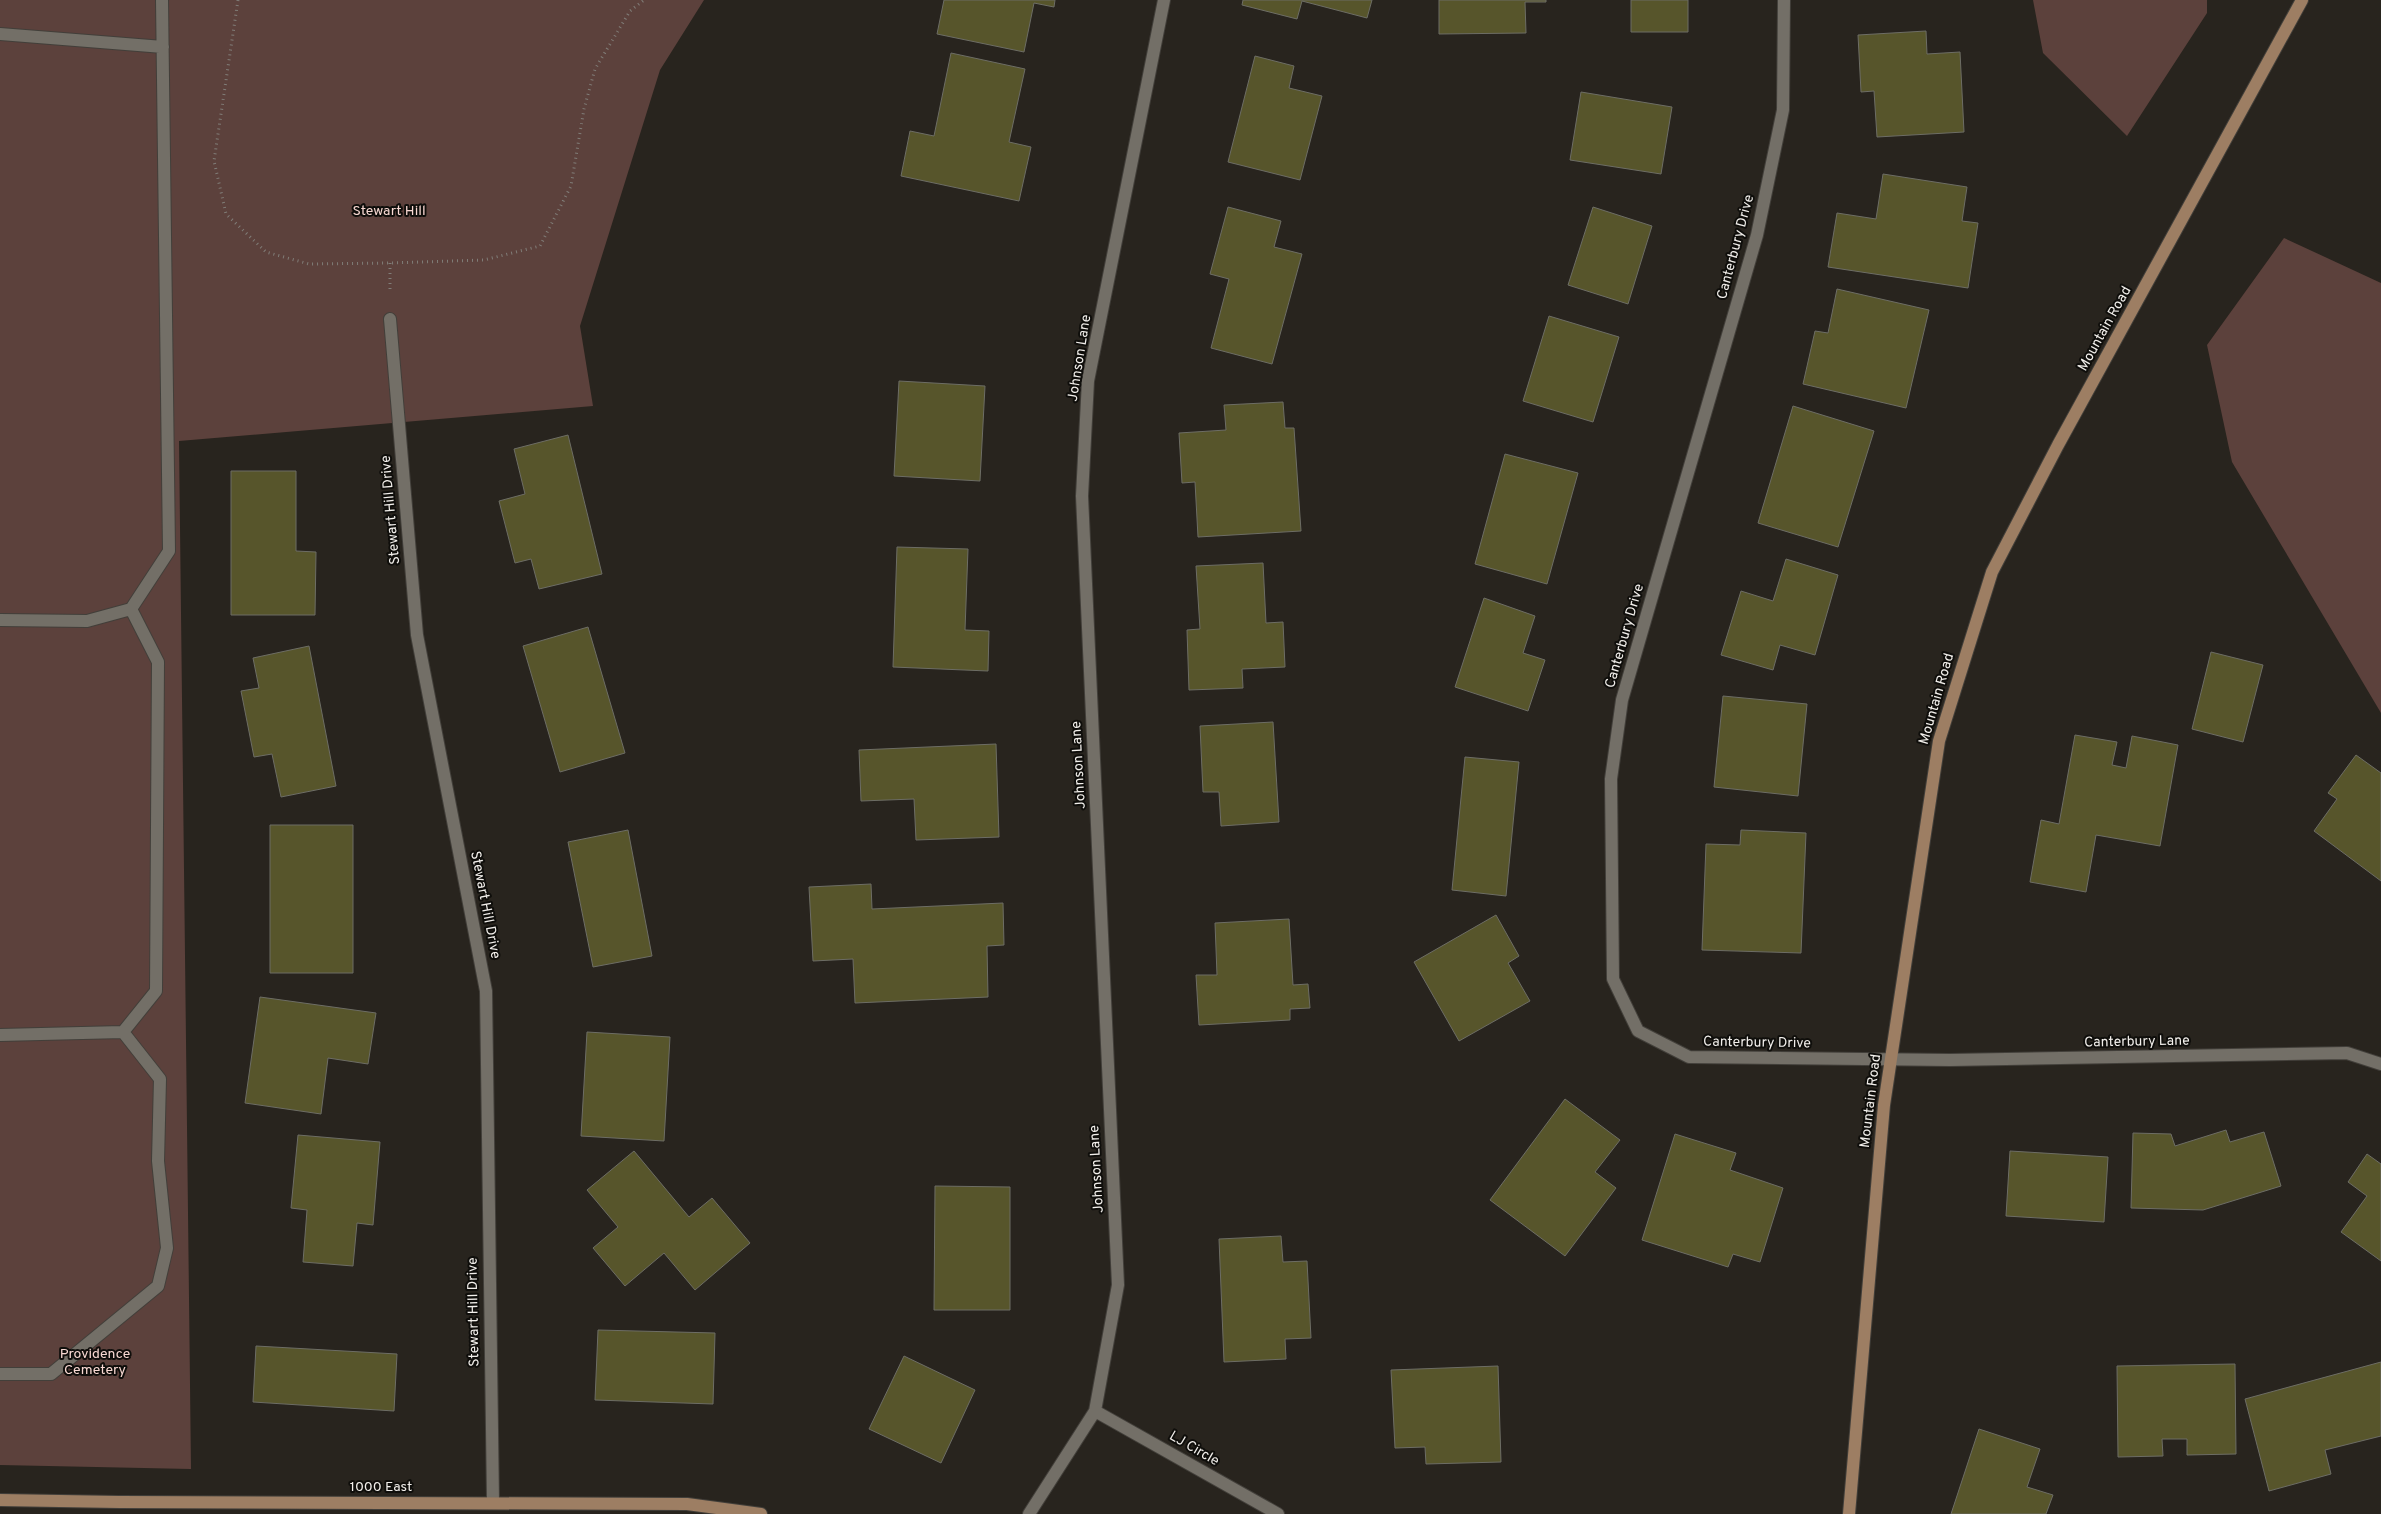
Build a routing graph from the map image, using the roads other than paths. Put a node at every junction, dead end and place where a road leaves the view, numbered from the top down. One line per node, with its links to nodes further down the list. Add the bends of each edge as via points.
1 (162, 0): 6 (street)
2 (1164, 0): 15 (street, Johnson Lane, via 1088,381 1082,496 1118,1286)
3 (1784, 0): 12 (street, Canterbury Drive, via 1784,110 1757,235 1622,700 1611,779 1613,979 1638,1031 1690,1057)
4 (2302, 0): 12 (street, Mountain Road, via 1992,572 1939,741)
5 (0, 34): 6 (street)
6 (163, 48): 8 (street, via 169,552)
7 (390, 319): 17 (street, Stewart Hill Drive, via 417,635 486,991)
8 (132, 609): 9 (street, via 87,621); 10 (street, via 158,662 156,991)
9 (0, 620)
10 (123, 1032): 11 (street); 14 (street, via 160,1080 158,1161 167,1248 158,1286 51,1374)
11 (0, 1035)
12 (1892, 1059): 13 (street, Canterbury Lane, via 2347,1053); 21 (street, Mountain Road, via 1884,1105)
13 (2381, 1064)
14 (0, 1374)
15 (1095, 1410): 19 (street, Johnson Lane); 20 (street, LJ Circle)
16 (0, 1500): 17 (street, 1000 East)
17 (493, 1502): 18 (street, 1000 East, via 687,1504)
18 (762, 1514)
19 (1029, 1514)
20 (1278, 1514)
21 (1849, 1514)

